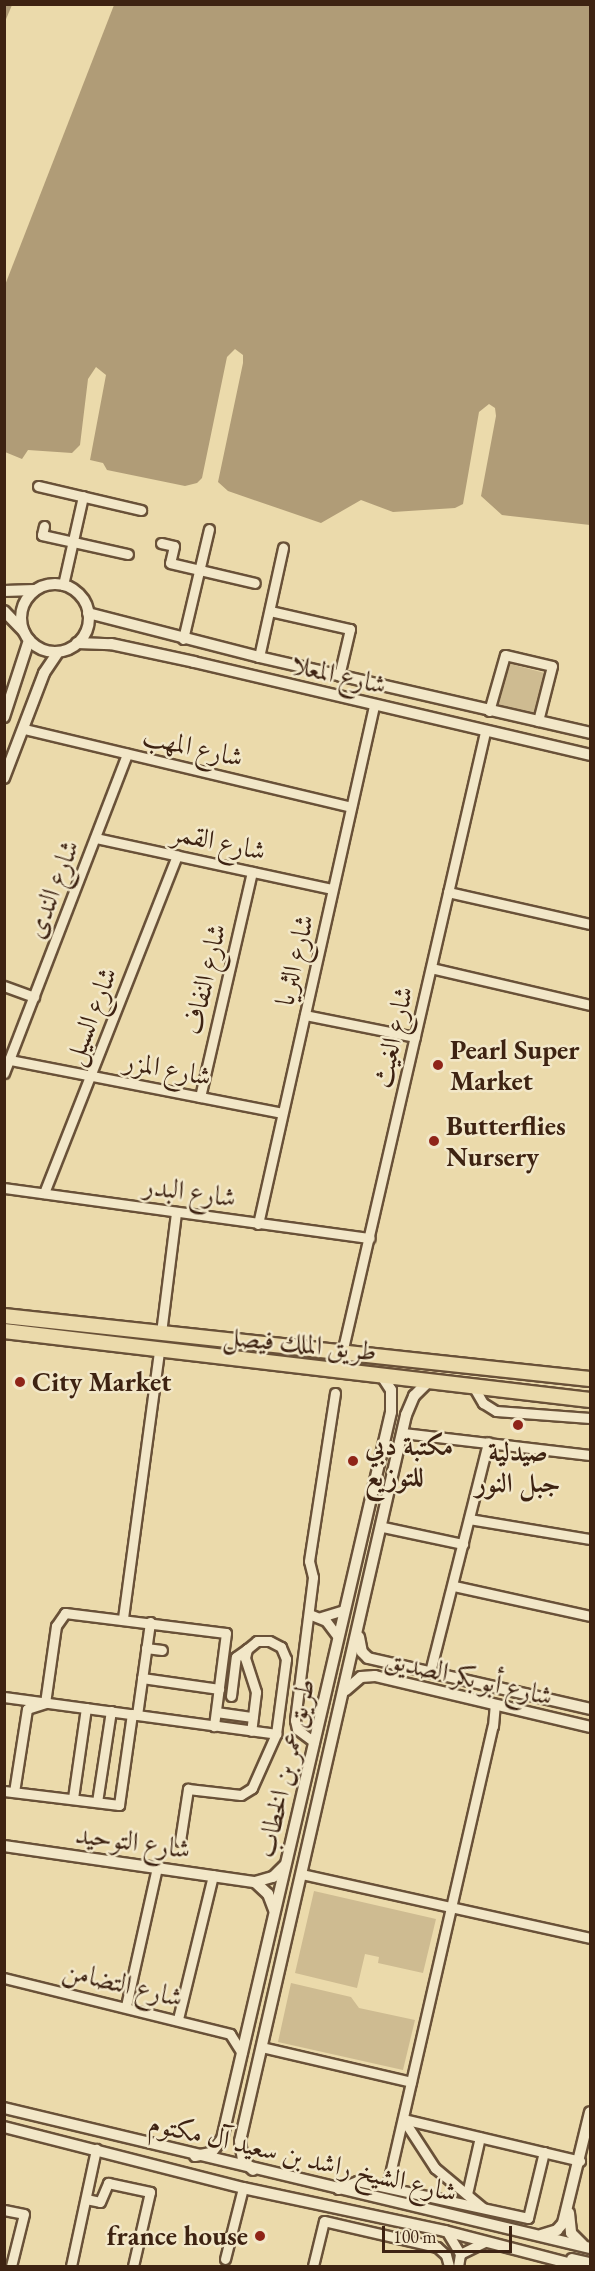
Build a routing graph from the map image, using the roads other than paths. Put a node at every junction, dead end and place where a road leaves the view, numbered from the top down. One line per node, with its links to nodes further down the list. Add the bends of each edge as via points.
1 (38, 486): 2 (street)
2 (82, 496): 3 (street); 6 (street)
3 (141, 510)
4 (44, 526): 6 (street, via 42,535)
5 (208, 529): 10 (street)
6 (72, 541): 9 (street); 12 (street)
7 (161, 543): 10 (street, via 174,546 170,563)
8 (283, 548): 16 (street)
9 (128, 554)
10 (199, 570): 11 (street); 19 (street)
11 (255, 583)
12 (63, 585): 13 (street); 17 (street, via 80,595)
13 (35, 590): 14 (street); 18 (street, via 22,609)
14 (4, 591)
15 (4, 611): 18 (street)
16 (270, 611): 22 (street); 23 (street, via 350,629)
17 (88, 613): 19 (street, شارع المعلا); 20 (street, via 88,624)
18 (26, 636): 21 (street, via 37,647); 26 (street)
19 (183, 639): 22 (street, شارع المعلا)
20 (77, 643): 21 (street); 24 (street, شارع المعلا, via 111,644)
21 (58, 652): 28 (street, via 44,673)
22 (259, 657): 23 (street, شارع المعلا)
23 (339, 676): 25 (street, شارع المعلا)
24 (374, 706): 29 (street, شارع المعلا); 34 (street, شارع الثريا)
25 (489, 711): 27 (street, شارع المعلا); 27 (street, via 505,655 552,666)
26 (4, 717)
27 (538, 721): 30 (street, شارع المعلا)
28 (24, 729): 31 (street, شارع المهب); 33 (street)
29 (485, 732): 32 (street, شارع المعلا); 39 (street, شارع الغيث)
30 (591, 733)
31 (127, 754): 34 (street, شارع المهب); 35 (street, شارع الندى)
32 (591, 755)
33 (4, 778)
34 (351, 807): 38 (street, شارع الثريا)
35 (96, 838): 36 (street, شارع القمر); 43 (street, شارع الندى)
36 (177, 855): 37 (street, شارع القمر); 49 (street, شارع السيل)
37 (252, 872): 38 (street, شارع القمر); 50 (street, شارع النفاف)
38 (332, 889): 45 (street, شارع الثريا)
39 (448, 892): 40 (street); 41 (street, شارع الغيث)
40 (591, 924)
41 (431, 968): 44 (street); 46 (street, شارع الغيث)
42 (4, 986): 43 (street)
43 (34, 998): 47 (street, شارع الندى)
44 (591, 1005)
45 (305, 1015): 46 (street); 51 (street, شارع الثريا)
46 (415, 1037): 56 (street, شارع الغيث)
47 (10, 1060): 48 (street, شارع الندى); 49 (street, شارع المزر)
48 (4, 1073)
49 (90, 1076): 50 (street, شارع المزر); 53 (street, شارع السيل)
50 (200, 1097): 51 (street, شارع المزر)
51 (282, 1113): 55 (street, شارع الثريا)
52 (4, 1188): 53 (street, شارع البدر)
53 (44, 1193): 54 (street, شارع البدر)
54 (176, 1212): 55 (street, شارع البدر); 59 (street)
55 (258, 1224): 56 (street, شارع البدر)
56 (370, 1238): 61 (street, شارع الغيث)
57 (4, 1316): 59 (main road, طريق الملك فيصل)
58 (4, 1331): 60 (main road, طريق الملك فيصل)
59 (161, 1333): 61 (main road, طريق الملك فيصل)
60 (159, 1352): 62 (main road, طريق الملك فيصل); 83 (street)
61 (342, 1353): 63 (main road, طريق الملك فيصل)
62 (381, 1376): 64 (main road, طريق الملك فيصل); 72 (street, طريق عمر بن الخطاب, via 389,1385 393,1401)
63 (591, 1380)
64 (428, 1382): 65 (main road, طريق الملك فيصل); 69 (street, طريق عمر بن الخطاب, via 410,1402)
65 (472, 1386): 67 (main road, طريق الملك فيصل); 68 (street, via 483,1403 496,1411)
66 (335, 1393): 80 (street, via 309,1561 314,1577)
67 (591, 1400)
68 (591, 1418)
69 (403, 1433): 70 (street); 73 (street, طريق عمر بن الخطاب)
70 (488, 1442): 71 (street); 74 (street)
71 (591, 1455)
72 (371, 1496): 73 (street, via 380,1493); 79 (street, طريق عمر بن الخطاب)
73 (388, 1500): 75 (street, طريق عمر بن الخطاب)
74 (469, 1519): 76 (street); 77 (street)
75 (383, 1527): 77 (street); 85 (street, طريق عمر بن الخطاب)
76 (591, 1539)
77 (463, 1544): 78 (street)
78 (454, 1586): 81 (street); 90 (street)
79 (344, 1610): 82 (street); 86 (street, طريق عمر بن الخطاب)
80 (309, 1614): 82 (street); 109 (street, via 295,1720 297,1729)
81 (591, 1616)
82 (321, 1617): 86 (street)
83 (123, 1618): 84 (street); 96 (street, via 72,1612 59,1618)
84 (150, 1622): 87 (street); 92 (street, via 226,1633)
85 (358, 1635): 90 (street, شارع أبو بكر الصديق, via 362,1652 368,1658); 93 (street, طريق عمر بن الخطاب)
86 (338, 1637): 109 (street, طريق عمر بن الخطاب)
87 (146, 1647): 89 (street); 91 (street)
88 (248, 1648): 94 (street, via 236,1657); 104 (street, via 246,1670 256,1692); 108 (street, via 257,1641 269,1641 280,1647 286,1659)
89 (162, 1650)
90 (430, 1672): 99 (street, شارع أبو بكر الصديق)
91 (142, 1678): 92 (street); 102 (street)
92 (219, 1689): 101 (street)
93 (344, 1693): 97 (street, شارع أبو بكر الصديق, via 361,1677 375,1676); 117 (street, طريق عمر بن الخطاب)
94 (231, 1696)
95 (4, 1697): 96 (street)
96 (45, 1702): 98 (street); 110 (street, via 27,1709)
97 (495, 1705): 103 (street, شارع أبو بكر الصديق); 120 (street)
98 (86, 1708): 100 (street); 111 (street)
99 (591, 1711): 103 (street, via 539,1703 534,1709)
100 (111, 1712): 102 (street); 112 (street)
101 (216, 1712): 104 (street); 105 (street)
102 (134, 1715): 105 (street); 112 (street, via 119,1805)
103 (537, 1715): 106 (street, شارع أبو بكر الصديق)
104 (253, 1717): 107 (street)
105 (214, 1726): 107 (street)
106 (591, 1727)
107 (251, 1731): 108 (street)
108 (276, 1734): 113 (street, via 249,1792 232,1795 188,1789)
109 (314, 1742): 115 (street, طريق عمر بن الخطاب)
110 (9, 1792): 111 (street)
111 (73, 1798): 112 (street)
112 (97, 1802)
113 (180, 1841)
114 (4, 1846): 116 (street, شارع التوحيد)
115 (287, 1859): 119 (street, via 273,1877); 121 (street, طريق عمر بن الخطاب)
116 (157, 1867): 118 (street, شارع التوحيد); 126 (street)
117 (302, 1874): 120 (street); 125 (street, طريق عمر بن الخطاب)
118 (213, 1875): 119 (street, شارع التوحيد); 127 (street)
119 (255, 1882): 121 (street, via 268,1894)
120 (451, 1907): 122 (street); 132 (street)
121 (274, 1915): 124 (street, طريق عمر بن الخطاب)
122 (591, 1938)
123 (4, 1978): 126 (street, شارع التضامن)
124 (257, 1987): 125 (street, via 265,1997); 128 (street, طريق عمر بن الخطاب)
125 (274, 1993): 130 (street, طريق عمر بن الخطاب)
126 (126, 2006): 127 (street, شارع التضامن)
127 (178, 2019): 129 (street, شارع التضامن)
128 (248, 2026): 129 (street); 131 (street, طريق عمر بن الخطاب)
129 (230, 2034): 131 (street)
130 (261, 2048): 132 (street); 144 (street, طريق عمر بن الخطاب, via 240,2141 243,2160)
131 (242, 2053): 142 (street, طريق عمر بن الخطاب, via 222,2139 211,2153)
132 (411, 2082): 135 (street)
133 (4, 2108): 139 (street, شارع الشيخ راشد بن سعيد آل مكتوم)
134 (590, 2114): 143 (street)
135 (403, 2119): 137 (street); 145 (street); 148 (street, via 435,2168)
136 (6, 2128): 138 (street, شارع الشيخ راشد بن سعيد آل مكتوم)
137 (480, 2137): 141 (street); 148 (street)
138 (50, 2138): 139 (street, via 46,2132 52,2125); 140 (street, شارع الشيخ راشد بن سعيد آل مكتوم)
139 (151, 2144): 142 (street, شارع الشيخ راشد بن سعيد آل مكتوم)
140 (96, 2149): 146 (street, شارع الشيخ راشد بن سعيد آل مكتوم); 149 (street)
141 (544, 2152): 143 (street); 151 (street, via 528,2218)
142 (195, 2156): 144 (street, شارع الشيخ راشد بن سعيد آل مكتوم)
143 (580, 2161): 150 (street)
144 (253, 2169): 147 (street, شارع الشيخ راشد بن سعيد آل مكتوم)
145 (387, 2187): 147 (street, via 357,2181); 151 (street)
146 (243, 2188): 153 (street, شارع الشيخ راشد بن سعيد آل مكتوم); 161 (street)
147 (338, 2189): 156 (street, شارع الشيخ راشد بن سعيد آل مكتوم)
148 (466, 2194): 151 (street)
149 (86, 2199): 164 (street); 165 (street, via 100,2202 108,2183 150,2192)
150 (569, 2207): 156 (street, via 557,2230); 158 (street, via 571,2233)
151 (484, 2209)
152 (4, 2210): 163 (street, via 24,2214)
153 (363, 2215): 154 (street); 155 (street, شارع الشيخ راشد بن سعيد آل مكتوم)
154 (359, 2229): 166 (street, via 324,2221); 167 (street, via 437,2247 446,2255)
155 (445, 2231): 157 (street, شارع الشيخ راشد بن سعيد آل مكتوم); 159 (street)
156 (536, 2235): 158 (street, شارع الشيخ راشد بن سعيد آل مكتوم)
157 (488, 2241): 159 (street); 160 (street, شارع الشيخ راشد بن سعيد آل مكتوم)
158 (588, 2248)
159 (460, 2254): 168 (street)
160 (533, 2255): 162 (street); 169 (street, شارع الشيخ راشد بن سعيد آل مكتوم)
161 (225, 2259)
162 (591, 2263)
163 (11, 2266)
164 (71, 2266)
165 (133, 2266)
166 (313, 2266)
167 (449, 2266)
168 (458, 2266)
169 (578, 2266)

